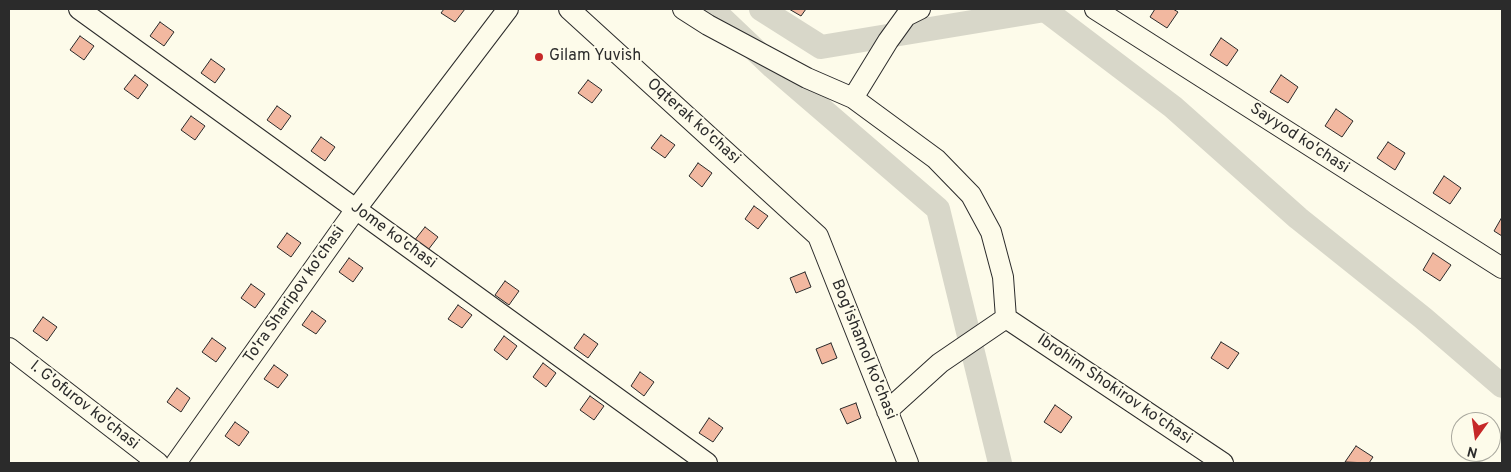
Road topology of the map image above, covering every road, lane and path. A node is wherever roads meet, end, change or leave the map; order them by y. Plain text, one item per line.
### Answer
1 (78, 9) edge
2 (508, 9) edge
3 (569, 9) edge
4 (683, 9) edge
5 (1095, 9) edge
6 (913, 12) edge
7 (853, 98) junction
8 (356, 209) junction
9 (818, 236) joint
10 (1502, 268) edge
11 (1006, 318) junction
12 (9, 348) edge
13 (887, 411) junction
14 (158, 463) edge
15 (176, 463) edge
16 (707, 463) edge
17 (908, 463) edge
18 (1222, 463) edge

1 - 8 street, Jome ko'chasi
2 - 8 street, To'ra Sharipov ko'chasi
3 - 9 street, Oqterak ko'chasi
4 - 7 street
5 - 10 street, Sayyod ko'chasi
6 - 7 street
7 - 11 street
8 - 15 street, To'ra Sharipov ko'chasi
8 - 16 street, Jome ko'chasi
9 - 13 street, Bog'ishamol ko'chasi
11 - 13 street
11 - 18 street, Ibrohim Shokirov ko'chasi
12 - 14 street, I. G'ofurov ko'chasi
13 - 17 street, Bog'ishamol ko'chasi

